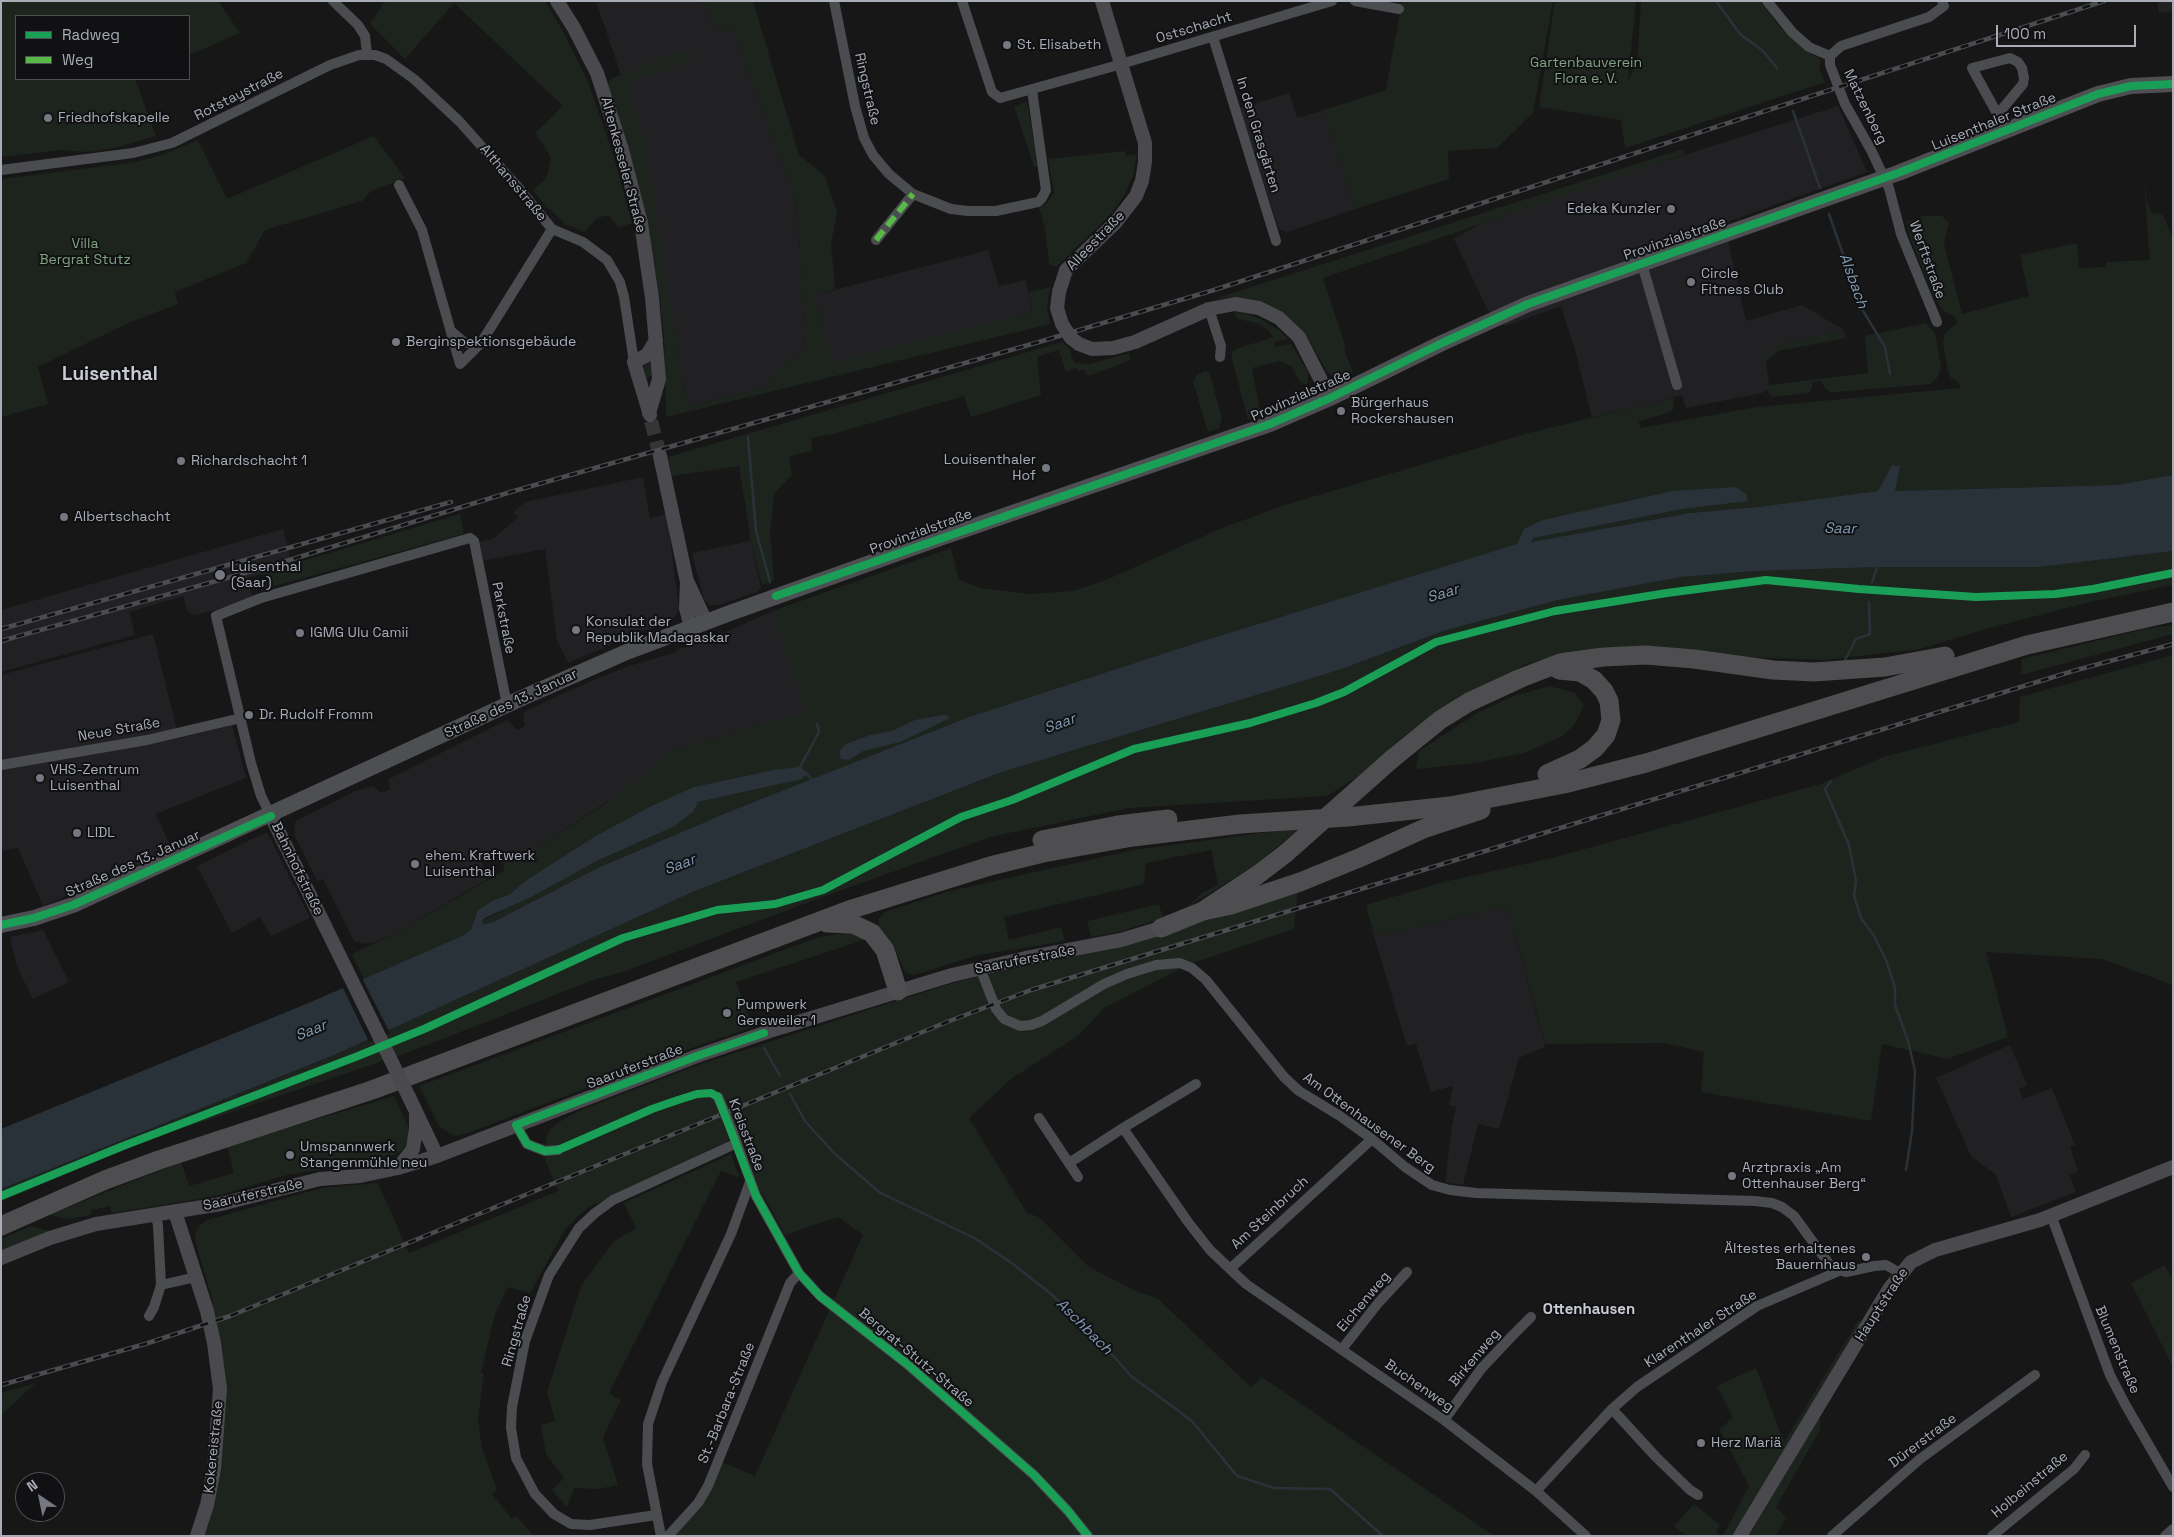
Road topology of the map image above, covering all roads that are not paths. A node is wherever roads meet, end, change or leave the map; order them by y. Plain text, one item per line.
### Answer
1 (332, 1) edge
2 (557, 1) edge
3 (834, 1) edge
4 (962, 1) edge
5 (1102, 1) edge
6 (1332, 1) edge
7 (1356, 1) edge
8 (1767, 1) edge
9 (1942, 1) edge
10 (1399, 9) dead end
11 (1213, 37) junction
12 (367, 54) junction
13 (1830, 56) junction
14 (1122, 64) junction
15 (2173, 84) edge
16 (1032, 90) junction
17 (2001, 124) junction
18 (1, 170) edge
19 (1884, 178) junction
20 (399, 185) dead end
21 (913, 194) junction
22 (1827, 199) joint
23 (552, 229) junction
24 (876, 240) dead end
25 (1276, 241) dead end
26 (1642, 264) junction
27 (1209, 309) junction
28 (1937, 322) dead end
29 (450, 330) junction
30 (656, 340) junction
31 (481, 343) junction
32 (1220, 357) dead end
33 (634, 362) junction
34 (1677, 385) dead end
35 (1330, 398) junction
36 (650, 417) joint
37 (660, 456) tunnel mouth
38 (776, 596) joint
39 (2173, 599) edge
40 (2173, 612) edge
41 (216, 616) joint
42 (698, 625) junction
43 (1945, 656) junction
44 (1542, 670) junction
45 (507, 705) junction
46 (242, 718) junction
47 (1, 765) edge
48 (1547, 774) junction
49 (1564, 784) junction
50 (271, 816) junction
51 (1203, 911) junction
52 (1, 925) edge
53 (1161, 928) joint
54 (799, 929) junction
55 (754, 940) junction
56 (695, 962) junction
57 (980, 968) junction
58 (898, 991) junction
59 (1196, 1084) dead end
60 (718, 1097) dead end
61 (412, 1103) junction
62 (1039, 1118) dead end
63 (516, 1125) junction
64 (1123, 1128) junction
65 (1372, 1139) junction
66 (737, 1143) junction
67 (558, 1150) dead end
68 (437, 1156) junction
69 (1069, 1163) junction
70 (2173, 1167) edge
71 (398, 1168) junction
72 (1078, 1177) dead end
73 (750, 1182) junction
74 (1, 1212) edge
75 (175, 1212) junction
76 (156, 1215) junction
77 (2051, 1215) junction
78 (1, 1226) edge
79 (1, 1258) edge
80 (1230, 1269) junction
81 (1839, 1271) junction
82 (1407, 1272) dead end
83 (799, 1273) junction
84 (1900, 1273) junction
85 (196, 1277) junction
86 (161, 1286) junction
87 (149, 1316) dead end
88 (1531, 1317) dead end
89 (1342, 1349) junction
90 (2035, 1375) dead end
91 (1612, 1409) junction
92 (1444, 1420) junction
93 (2085, 1455) dead end
94 (2173, 1488) edge
95 (1536, 1491) junction
96 (1698, 1495) dead end
97 (656, 1515) junction
98 (2173, 1529) edge
99 (197, 1536) edge
100 (661, 1536) edge
101 (668, 1536) edge
102 (1088, 1536) edge
103 (1586, 1536) edge
104 (1740, 1536) edge
105 (1832, 1536) edge
106 (1992, 1536) edge
107 (2165, 1536) edge

1 - 12 street
2 - 30 main road, Altenkesseler Straße
3 - 21 street, Ringstraße
4 - 16 street, Ostschacht
5 - 14 main road, Alleestraße
6 - 11 street, Ostschacht
7 - 10 street
8 - 13 street
9 - 13 street, Matzenberg
11 - 14 street, Ostschacht
11 - 25 street, In den Grasgärten
12 - 18 street, Rotstaystraße
12 - 23 street, Althansstraße
13 - 19 street, Matzenberg
14 - 16 street, Ostschacht
14 - 27 main road, Alleestraße, bridge
15 - 17 main road, Luisenthaler Straße
16 - 21 street, Ringstraße
17 - 17 street
17 - 19 main road, Luisenthaler Straße
19 - 22 main road, Luisenthaler Straße
19 - 28 street, Werftstraße
20 - 29 street
21 - 24 street
22 - 26 main road, Provinzialstraße
23 - 31 street
23 - 33 street, Althansstraße
26 - 34 street, Provinzialstraße
26 - 35 main road, Provinzialstraße
27 - 32 street
27 - 35 main road, Alleestraße
29 - 31 street
29 - 31 street
30 - 33 main road
30 - 36 main road, Altenkesseler Straße
33 - 36 main road, Althansstraße
35 - 38 main road, Provinzialstraße
37 - 42 main road
38 - 42 main road, Straße des 13. Januar
39 - 43 highway
40 - 49 highway
41 - 45 street, Parkstraße
41 - 46 street, Bahnhofstraße
42 - 45 main road, Straße des 13. Januar
43 - 44 highway
43 - 48 highway
44 - 48 highway
44 - 51 highway, bridge
45 - 50 main road, Straße des 13. Januar
46 - 47 street, Neue Straße
46 - 50 street, Bahnhofstraße
48 - 55 highway
49 - 51 highway
49 - 54 highway
50 - 52 main road, Straße des 13. Januar
50 - 61 main road, Bahnhofstraße, bridge
51 - 53 highway
53 - 57 main road, Saaruferstraße
54 - 55 highway
54 - 58 highway
55 - 56 highway
56 - 74 highway
56 - 78 highway
57 - 58 main road, Saaruferstraße
57 - 65 street, Am Ottenhausener Berg
58 - 63 main road, Saaruferstraße
59 - 64 street
60 - 66 street, Kreisstraße, bridge
61 - 68 main road, Bahnhofstraße
61 - 71 main road, Bahnhofstraße
62 - 69 street
63 - 67 street
63 - 68 main road, Saaruferstraße
64 - 69 street
64 - 80 street, Am Steinbruch
65 - 80 street, Am Steinbruch
65 - 81 street, Am Ottenhausener Berg
66 - 73 street, Kreisstraße
66 - 97 street, Ringstraße
68 - 71 main road, Saaruferstraße
69 - 72 street
70 - 77 main road, Hauptstraße
71 - 75 main road, Saaruferstraße
73 - 83 street, Bergrat-Stutz-Straße
73 - 97 street, Kreisstraße
75 - 76 main road, Saaruferstraße
75 - 85 main road, Kokereistraße
76 - 79 main road, Saaruferstraße
76 - 86 street
77 - 84 main road, Hauptstraße
77 - 94 street, Blumenstraße
80 - 89 street, Buchenweg
81 - 84 street
81 - 91 street, Klarenthaler Straße
82 - 89 street, Eichenweg
83 - 101 street, St.-Barbara-Straße
83 - 102 street, Bergrat-Stutz-Straße
84 - 104 main road, Hauptstraße
85 - 86 street
85 - 99 main road, Kokereistraße
86 - 87 street
88 - 92 street, Birkenweg
89 - 92 street, Buchenweg
90 - 105 street, Dürerstraße
91 - 95 street, Klarenthaler Straße
91 - 96 street
92 - 95 street, Buchenweg
93 - 106 street, Holbeinstraße
95 - 103 street, Buchenweg
97 - 100 street, Kreisstraße
98 - 107 street

